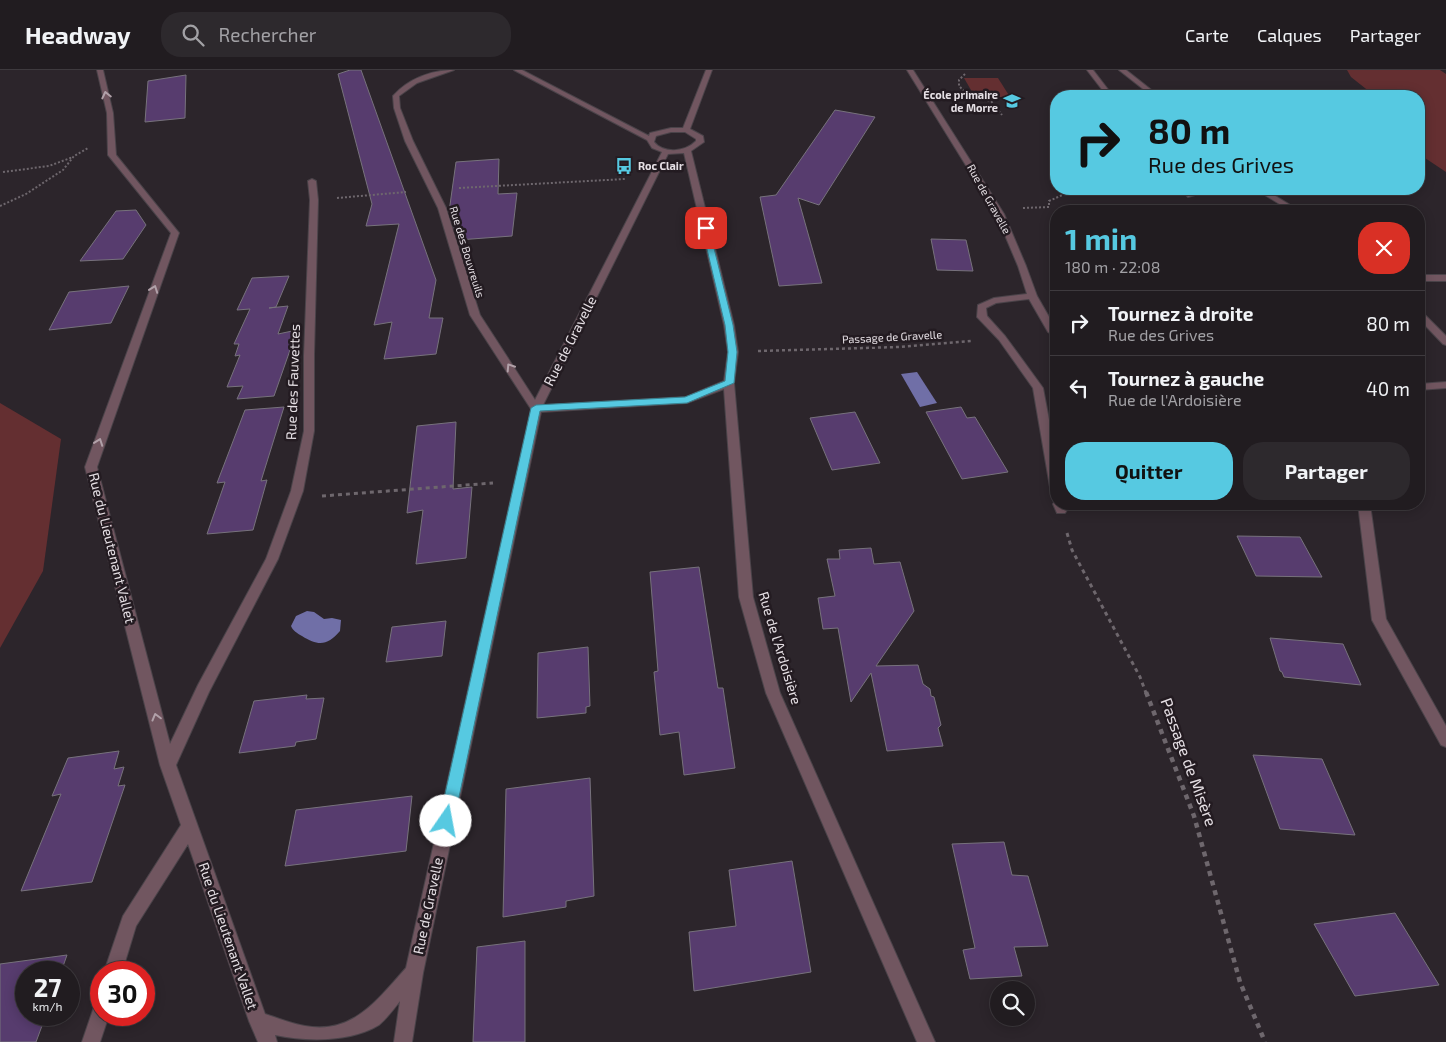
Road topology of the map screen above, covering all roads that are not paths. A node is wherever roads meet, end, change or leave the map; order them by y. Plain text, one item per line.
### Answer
1 (100, 70) edge
2 (452, 70) edge
3 (517, 70) edge
4 (709, 70) edge
5 (910, 70) edge
6 (1090, 70) edge
7 (1122, 70) edge
8 (1105, 90) edge
9 (1148, 90) edge
10 (695, 106) junction
11 (683, 118) dead end
12 (677, 124) dead end
13 (671, 130) junction
14 (686, 130) junction
15 (650, 139) junction
16 (687, 150) junction
17 (666, 151) junction
18 (312, 181) dead end
19 (1268, 195) edge
20 (1286, 205) edge
21 (1425, 278) edge
22 (1446, 278) edge
23 (1032, 296) junction
24 (1425, 320) edge
25 (1050, 328) edge
26 (1446, 342) edge
27 (730, 383) junction
28 (1446, 385) edge
29 (1425, 387) edge
30 (536, 408) junction
31 (1050, 454) edge
32 (1365, 510) edge
33 (1446, 740) edge
34 (168, 765) junction
35 (190, 826) junction
36 (117, 961) edge
37 (414, 973) junction
38 (258, 1022) junction
39 (96, 1026) edge
40 (91, 1042) edge
41 (268, 1042) edge
42 (402, 1042) edge
43 (926, 1042) edge

34 -> 1 street, Rue du Lieutenant Vallet
30 -> 2 street, Rue des Bouvreuils
3 - 15 street
4 - 10 street
5 - 23 street, Rue de Gravelle
6 - 8 street
7 - 9 street
10 - 11 street
10 - 14 street
12 - 13 street
13 - 14 street
13 - 15 street
14 - 16 street
15 - 17 street
16 - 17 street
16 - 27 street, Rue de l'Ardoisière
17 - 30 street, Rue de Gravelle
18 - 34 street, Rue des Fauvettes
19 - 20 street
21 - 22 street
23 - 25 street, Rue de Gravelle
23 - 31 street
24 - 26 street
27 - 30 street
27 - 43 street, Rue de l'Ardoisière
28 - 29 street
30 - 37 street, Rue de Gravelle
32 - 33 street
34 - 35 street, Rue du Lieutenant Vallet
35 - 36 street
35 - 38 street, Rue du Lieutenant Vallet
37 - 38 street
37 - 42 street, Rue de Gravelle
38 - 41 street, Rue du Lieutenant Vallet
39 - 40 street

